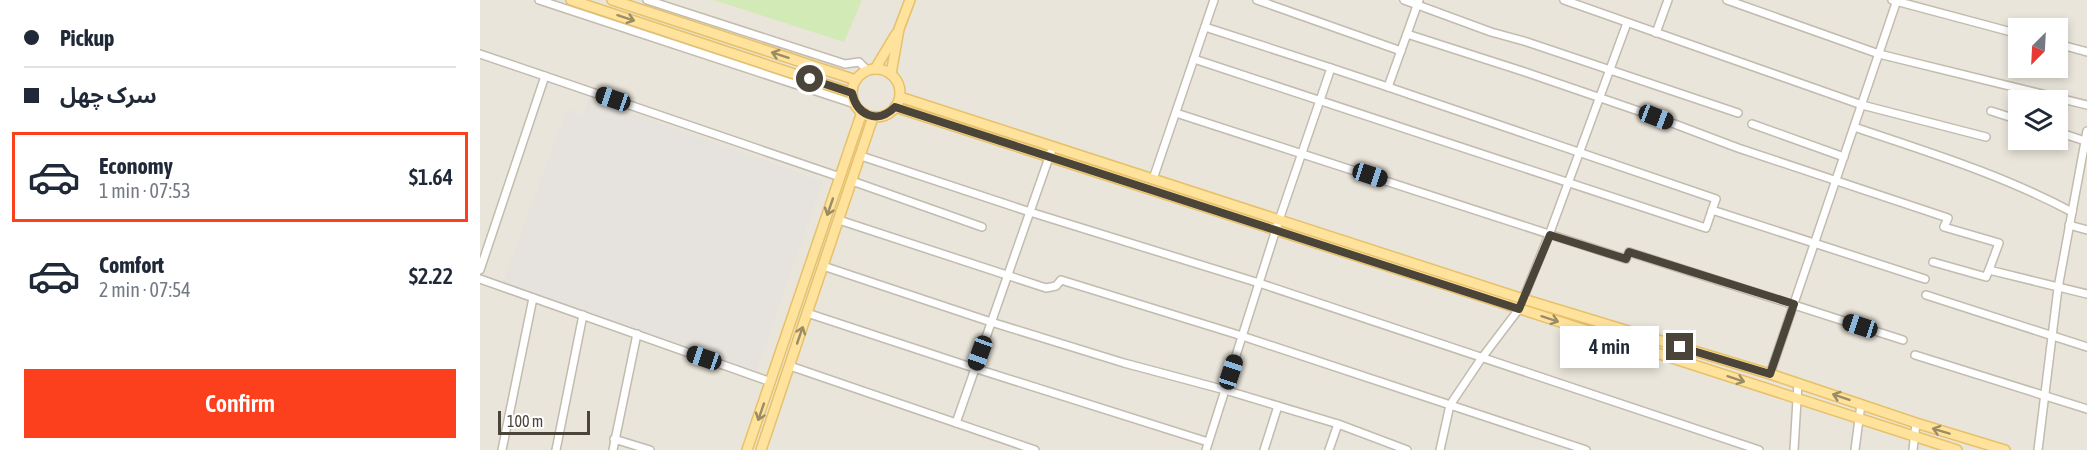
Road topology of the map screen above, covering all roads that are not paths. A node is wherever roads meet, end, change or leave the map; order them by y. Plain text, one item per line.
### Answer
1 (539, 0) edge
2 (612, 0) edge
3 (647, 0) edge
4 (910, 0) edge
5 (1214, 0) edge
6 (1257, 0) edge
7 (1404, 0) edge
8 (1564, 0) edge
9 (1668, 0) edge
10 (1727, 0) edge
11 (576, 1) edge
12 (1895, 1) edge
13 (1418, 2) edge
14 (1627, 23) junction
15 (1205, 27) junction
16 (899, 29) junction
17 (2008, 31) edge
18 (1656, 33) junction
19 (1407, 34) junction
20 (2068, 47) edge
21 (1401, 51) junction
22 (2087, 52) edge
23 (480, 54) edge
24 (1879, 54) junction
25 (1194, 58) junction
26 (1331, 68) junction
27 (871, 69) junction
28 (1610, 70) junction
29 (891, 74) junction
30 (545, 76) junction
31 (855, 80) junction
32 (1388, 87) junction
33 (852, 93) junction
34 (900, 97) junction
35 (1600, 98) junction
36 (1320, 100) junction
37 (855, 104) junction
38 (1862, 105) junction
39 (2087, 105) edge
40 (895, 107) junction
41 (1990, 111) dead end
42 (862, 112) junction
43 (1176, 113) junction
44 (1738, 113) dead end
45 (873, 117) junction
46 (2008, 117) edge
47 (1752, 124) dead end
48 (1854, 127) junction
49 (2087, 131) edge
50 (2068, 135) edge
51 (1986, 137) dead end
52 (2085, 141) junction
53 (1053, 147) junction
54 (1580, 151) junction
55 (1302, 152) junction
56 (861, 156) junction
57 (1050, 157) junction
58 (1844, 157) junction
59 (2084, 165) edge
60 (840, 177) junction
61 (1153, 179) junction
62 (852, 181) junction
63 (1836, 181) junction
64 (1569, 182) junction
65 (1712, 210) junction
66 (1030, 212) junction
67 (2072, 212) junction
68 (839, 220) junction
69 (1277, 225) junction
70 (2069, 225) junction
71 (982, 227) dead end
72 (2087, 230) edge
73 (1550, 235) junction
74 (1814, 244) junction
75 (1933, 262) dead end
76 (824, 266) junction
77 (480, 270) edge
78 (1989, 270) junction
79 (1007, 276) junction
80 (480, 279) edge
81 (1925, 279) dead end
82 (1259, 283) junction
83 (2058, 288) junction
84 (2087, 294) edge
85 (1926, 295) dead end
86 (532, 298) junction
87 (1521, 304) junction
88 (1794, 304) junction
89 (807, 313) junction
90 (583, 315) junction
91 (991, 322) junction
92 (637, 334) junction
93 (2052, 335) junction
94 (1242, 336) junction
95 (1903, 340) dead end
96 (2087, 347) edge
97 (1915, 355) dead end
98 (1481, 359) junction
99 (790, 366) junction
100 (974, 368) junction
101 (1770, 374) junction
102 (771, 382) junction
103 (1798, 383) junction
104 (1225, 390) junction
105 (2044, 394) junction
106 (1797, 399) junction
107 (1861, 404) junction
108 (1450, 405) junction
109 (1278, 406) junction
110 (2087, 409) edge
111 (1859, 419) junction
112 (956, 423) junction
113 (1916, 423) junction
114 (1338, 424) junction
115 (1914, 437) junction
116 (614, 439) junction
117 (1208, 442) junction
118 (1977, 446) edge
119 (502, 450) edge
120 (556, 450) edge
121 (613, 450) edge
122 (650, 450) edge
123 (747, 450) edge
124 (761, 450) edge
125 (1035, 450) edge
126 (1206, 450) edge
127 (1264, 450) edge
128 (1329, 450) edge
129 (1407, 450) edge
130 (1440, 450) edge
131 (1586, 450) edge
132 (1759, 450) edge
133 (1794, 450) edge
134 (1855, 450) edge
135 (1913, 450) edge
136 (1957, 450) edge
137 (2005, 450) edge
138 (2038, 450) edge

1 - 37 street
31 -> 2 main road
3 - 27 street
4 - 16 main road
5 - 15 street
6 - 21 street
7 - 13 street
8 - 14 street
9 - 18 street
10 - 24 street
11 -> 33 main road
12 - 17 street
12 - 24 street
13 - 19 street
13 - 28 street
14 - 18 street
14 - 28 street
15 - 25 street
15 - 26 street
16 - 27 main road
16 - 29 main road
18 - 38 street
19 - 21 street
19 - 35 street
20 - 22 street
21 - 32 street
23 - 30 street
24 - 38 street
24 - 39 street
25 - 36 street
25 - 43 street
26 - 32 street
26 - 36 street
27 - 29 main road
27 - 31 main road
28 - 35 street
28 - 44 street
29 - 34 main road
30 - 60 street
30 - 77 street
31 - 33 main road
32 - 54 street
33 - 37 main road
34 - 40 main road
34 - 53 main road
35 - 54 street
35 - 63 street
36 - 55 street
36 - 64 street
37 - 42 main road
38 - 48 street
38 - 51 street
40 - 45 main road
40 - 57 main road
41 - 46 street
42 - 45 main road
42 - 60 main road
43 - 55 street
43 - 61 street
45 - 56 main road
47 - 58 street
48 - 58 street
48 - 67 street
49 - 52 street
50 - 52 street
52 - 59 street
53 - 57 street
53 - 61 main road
54 - 64 street
54 - 65 street
55 - 69 street
55 - 73 street
56 - 62 main road
56 - 66 street
57 - 66 street
57 - 69 main road
58 - 63 street
59 - 67 street
60 -> 102 main road
61 - 69 main road
62 - 68 main road
62 - 71 street
63 - 74 street
63 - 78 street
64 - 65 street
64 - 73 street
65 - 74 street
66 - 79 street
66 - 82 street
67 - 70 street
68 - 76 main road
68 - 79 street
69 - 82 street
69 - 87 main road
70 - 72 street
70 - 83 street
73 - 87 street
73 - 88 street
74 - 81 street
74 - 88 street
75 - 78 street
76 - 89 main road
76 - 91 street
78 - 83 street
79 - 91 street
79 - 94 street
80 - 86 street
82 - 94 street
82 - 98 street
83 - 84 street
83 - 93 street
85 - 93 street
86 - 90 street
86 - 119 street
87 - 98 street
87 - 101 main road
87 -> 106 main road
88 - 95 street
88 - 101 street
99 -> 89 main road
89 - 100 street
90 - 92 street
90 - 120 street
91 - 100 street
91 - 104 street
92 - 102 street
92 - 116 street
93 - 96 street
93 - 105 street
94 - 104 street
94 - 108 street
97 - 105 street
98 - 108 street
98 - 132 street
99 - 112 street
99 - 124 main road
100 - 112 street
100 - 117 street
101 - 103 main road
102 -> 123 main road
103 - 106 street
107 -> 103 main road
104 - 109 street
104 - 117 street
105 - 110 street
105 - 138 street
106 - 111 main road
106 - 133 street
107 - 111 street
107 - 113 main road
108 - 130 street
108 - 131 street
109 - 114 street
109 - 127 street
111 - 115 main road
111 - 134 street
112 - 125 street
113 - 115 street
118 -> 113 main road
114 - 128 street
114 - 129 street
115 - 135 street
115 - 136 main road
116 - 121 street
116 - 122 street
117 - 126 street
118 - 137 main road

